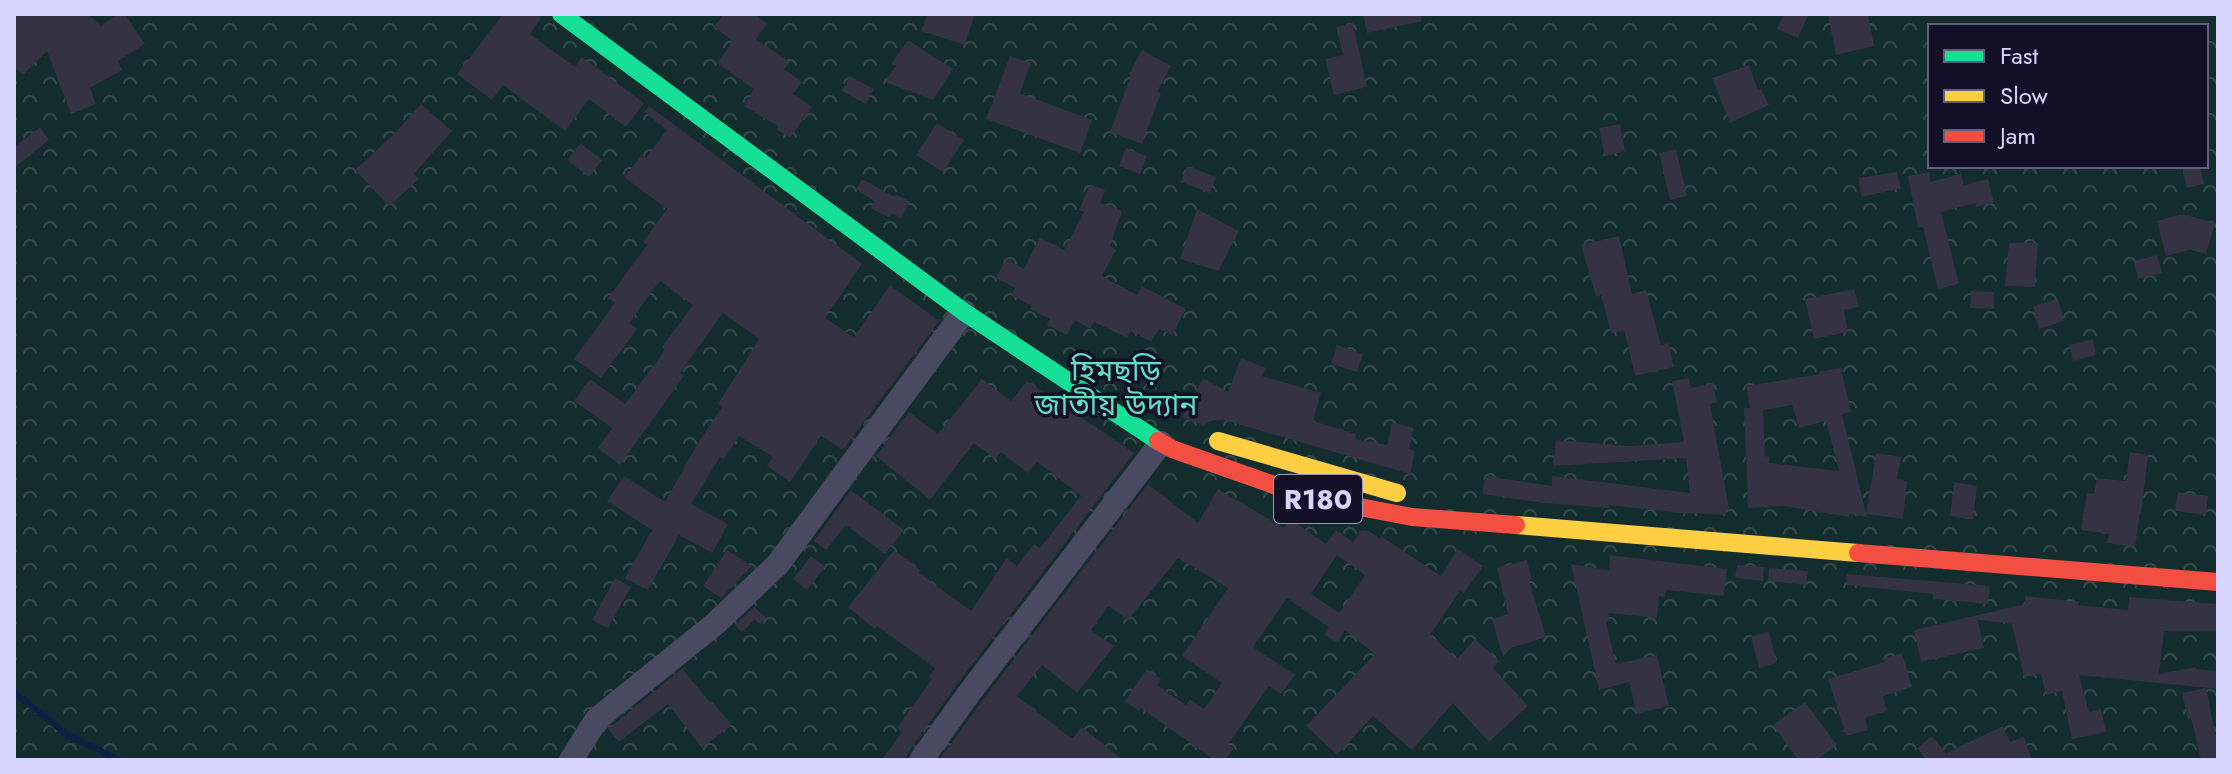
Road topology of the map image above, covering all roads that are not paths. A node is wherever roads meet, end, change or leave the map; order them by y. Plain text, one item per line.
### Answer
1 (561, 14) edge
2 (964, 312) junction
3 (1199, 435) dead end
4 (1161, 443) junction
5 (1414, 498) dead end
6 (2218, 582) edge
7 (571, 760) edge
8 (921, 760) edge

1 - 2 main road, R180
2 - 4 main road, R180
2 - 7 street
3 - 5 main road, R180
4 - 6 main road, R180
4 - 8 street

